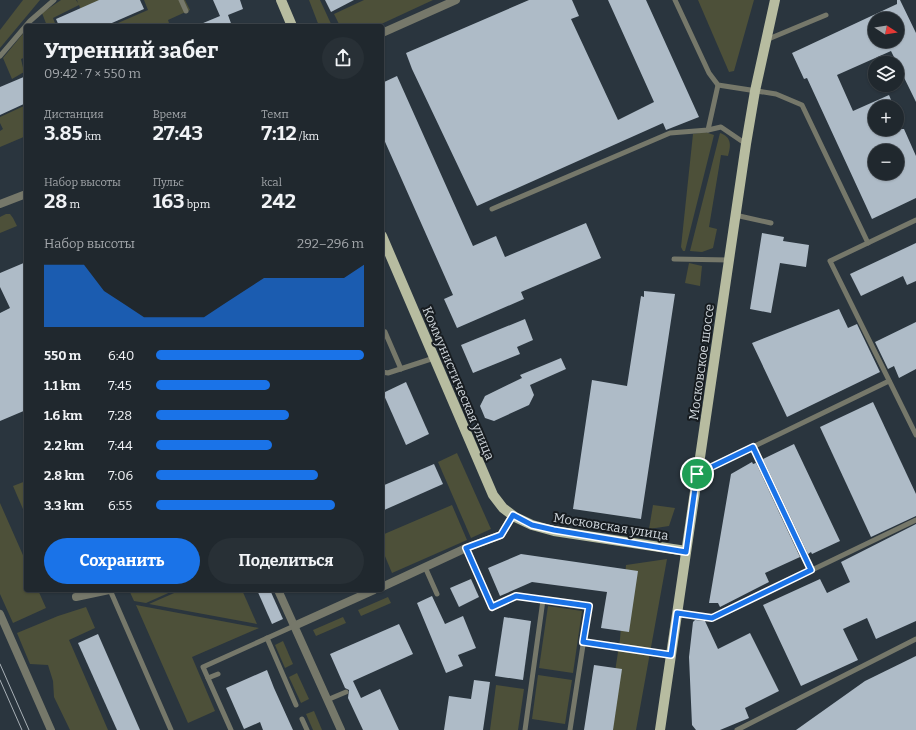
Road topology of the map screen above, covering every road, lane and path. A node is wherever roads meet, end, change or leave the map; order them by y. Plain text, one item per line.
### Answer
1 (181, 0) edge
2 (281, 0) edge
3 (456, 0) edge
4 (675, 0) edge
5 (775, 0) edge
6 (51, 1) edge
7 (186, 11) dead end
8 (826, 15) dead end
9 (27, 24) edge
10 (291, 24) edge
11 (24, 28) edge
12 (384, 32) edge
13 (765, 40) junction
14 (0, 56) edge
15 (718, 85) junction
16 (755, 91) junction
17 (708, 130) junction
18 (746, 144) junction
19 (24, 195) edge
20 (0, 204) edge
21 (492, 210) dead end
22 (736, 215) junction
23 (916, 220) edge
24 (771, 223) dead end
25 (384, 241) edge
26 (868, 243) junction
27 (674, 259) dead end
28 (729, 260) junction
29 (384, 333) edge
30 (434, 358) junction
31 (401, 369) junction
32 (384, 372) edge
33 (889, 381) junction
34 (916, 435) edge
35 (753, 447) junction
36 (697, 474) junction
37 (513, 515) junction
38 (916, 520) edge
39 (532, 525) joint
40 (466, 548) junction
41 (686, 552) junction
42 (425, 567) junction
43 (811, 570) junction
44 (384, 586) edge
45 (100, 592) edge
46 (110, 592) edge
47 (279, 592) edge
48 (370, 592) edge
49 (438, 594) dead end
50 (76, 597) dead end
51 (544, 600) junction
52 (677, 613) junction
53 (0, 614) edge
54 (294, 626) junction
55 (267, 638) junction
56 (916, 639) edge
57 (583, 642) junction
58 (671, 655) junction
59 (218, 674) dead end
60 (208, 678) junction
61 (346, 692) dead end
62 (327, 700) junction
63 (296, 705) dead end
64 (302, 720) dead end
65 (51, 730) edge
66 (171, 730) edge
67 (231, 730) edge
68 (307, 730) edge
69 (341, 730) edge
70 (525, 730) edge
71 (570, 730) edge
72 (660, 730) edge
73 (737, 730) edge

1 - 7 lane
2 - 10 main road
3 - 12 street
4 - 15 lane
5 - 13 main road, Московское шоссе
6 - 9 lane
8 - 13 lane
11 - 14 lane
13 - 16 main road, Московское шоссе
15 - 16 lane
15 - 17 lane
16 - 18 main road, Московское шоссе
16 - 26 lane
17 - 18 lane
17 - 21 lane
18 - 22 main road, Московское шоссе
19 - 20 street
22 - 24 lane
22 - 28 main road, Московское шоссе
23 - 26 lane
25 - 30 main road, Коммунистическая улица
26 - 33 lane
27 - 28 lane
28 - 36 main road, Московское шоссе
29 - 31 lane
30 - 31 lane
30 - 37 main road, Коммунистическая улица
31 - 32 lane
33 - 34 lane
33 - 35 lane
35 - 36 lane
35 - 43 lane
36 - 41 main road, Московское шоссе
37 - 39 main road, Коммунистическая улица
37 - 40 street
38 - 43 lane
39 - 41 main road, Московская улица
40 - 42 street
40 - 51 lane
41 - 52 main road, Московское шоссе
42 - 44 street
42 - 49 lane
43 - 52 lane
45 - 50 street
46 - 66 lane
47 - 54 street
48 - 54 street
51 - 57 lane
51 - 70 lane
52 - 58 main road, Московское шоссе
53 - 65 street
54 - 55 lane
54 - 62 street
55 - 60 lane
55 - 63 lane
56 - 73 lane
57 - 58 lane
57 - 71 lane
58 - 72 main road, Московское шоссе
59 - 60 lane
60 - 67 lane
61 - 62 lane
62 - 69 street
64 - 68 lane

